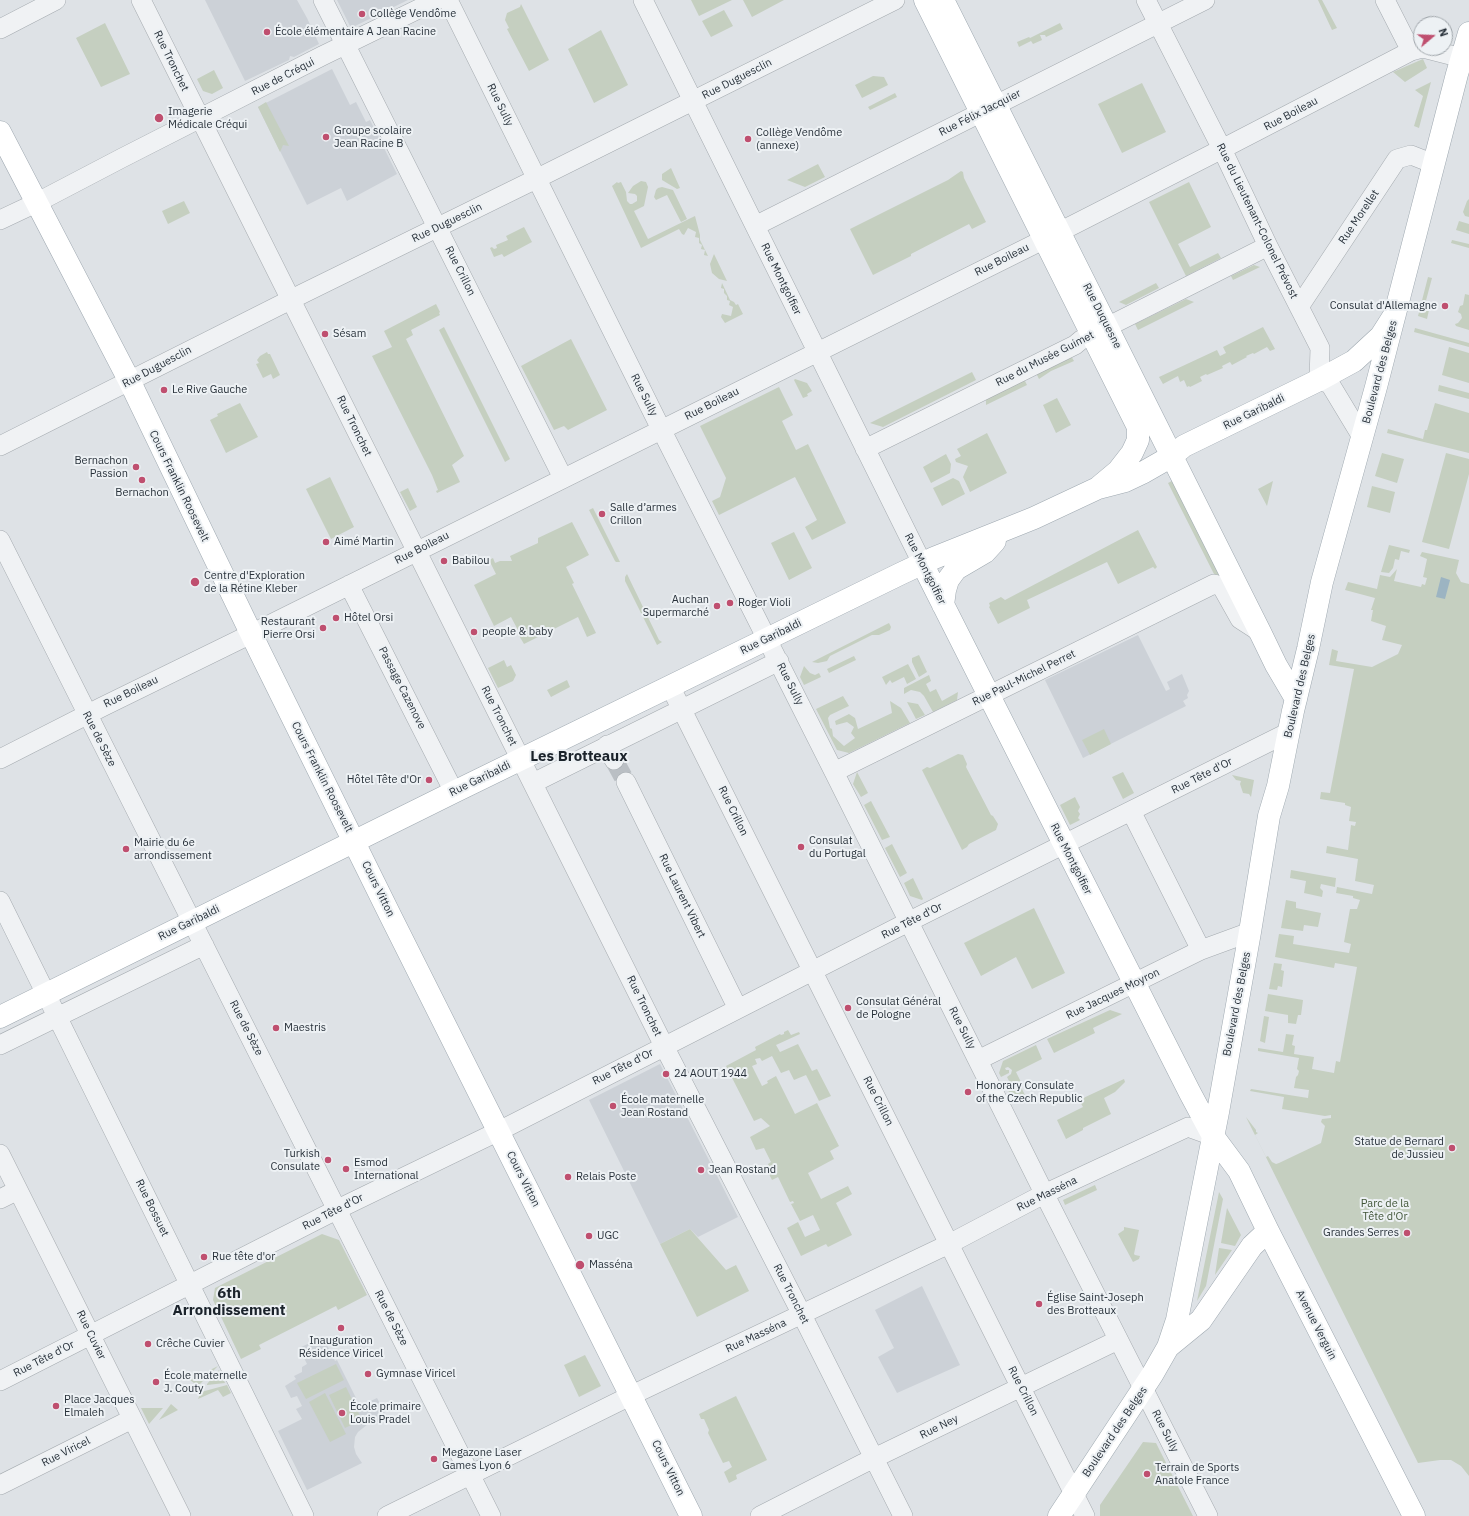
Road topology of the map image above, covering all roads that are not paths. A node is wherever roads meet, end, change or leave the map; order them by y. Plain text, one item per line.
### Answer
1 (56, 0) edge
2 (141, 0) edge
3 (323, 0) edge
4 (437, 0) edge
5 (448, 0) edge
6 (643, 0) edge
7 (895, 0) edge
8 (925, 0) edge
9 (943, 0) edge
10 (1146, 0) edge
11 (1205, 0) edge
12 (1385, 0) edge
13 (1158, 23) junction
14 (0, 29) edge
15 (1469, 33) edge
16 (1413, 40) edge
17 (346, 45) junction
18 (1413, 52) edge
19 (1452, 56) edge
20 (1462, 58) junction
21 (693, 101) junction
22 (989, 109) junction
23 (199, 119) junction
24 (0, 132) edge
25 (1222, 149) junction
26 (1434, 164) junction
27 (536, 179) junction
28 (36, 203) junction
29 (0, 220) edge
30 (755, 226) junction
31 (438, 227) junction
32 (1052, 235) junction
33 (1268, 246) junction
34 (291, 299) junction
35 (1299, 307) junction
36 (1395, 314) junction
37 (1100, 331) junction
38 (817, 352) junction
39 (1319, 380) junction
40 (130, 382) junction
41 (1138, 427) joint
42 (661, 429) junction
43 (1362, 437) junction
44 (0, 446) edge
45 (865, 449) junction
46 (1172, 456) junction
47 (563, 478) junction
48 (1098, 488) junction
49 (1007, 529) junction
50 (0, 540) edge
51 (416, 551) junction
52 (922, 564) junction
53 (349, 585) junction
54 (943, 605) junction
55 (1260, 632) junction
56 (251, 634) junction
57 (768, 638) junction
58 (779, 661) junction
59 (670, 686) junction
60 (989, 695) junction
61 (1296, 698) junction
62 (681, 708) junction
63 (87, 714) junction
64 (1289, 732) junction
65 (0, 759) edge
66 (521, 759) junction
67 (834, 772) junction
68 (626, 782) tunnel mouth
69 (533, 783) junction
70 (454, 792) junction
71 (1131, 811) junction
72 (354, 841) junction
73 (1064, 844) junction
74 (0, 900) edge
75 (192, 921) junction
76 (909, 922) junction
77 (1250, 932) junction
78 (204, 945) junction
79 (1201, 950) junction
80 (813, 972) junction
81 (1133, 984) junction
82 (46, 994) junction
83 (738, 1009) junction
84 (0, 1017) edge
85 (58, 1017) junction
86 (0, 1045) edge
87 (664, 1046) junction
88 (978, 1060) junction
89 (499, 1131) junction
90 (1213, 1136) junction
91 (0, 1154) edge
92 (18, 1190) junction
93 (1044, 1194) junction
94 (0, 1200) edge
95 (336, 1210) junction
96 (1268, 1231) junction
97 (949, 1244) junction
98 (190, 1285) junction
99 (802, 1314) junction
100 (92, 1335) junction
101 (1118, 1340) junction
102 (1168, 1347) junction
103 (0, 1381) edge
104 (1021, 1388) junction
105 (1144, 1389) junction
106 (632, 1395) junction
107 (132, 1419) junction
108 (873, 1459) junction
109 (470, 1474) junction
110 (0, 1485) edge
111 (1073, 1494) junction
112 (182, 1516) edge
113 (304, 1516) edge
114 (387, 1516) edge
115 (491, 1516) edge
116 (692, 1516) edge
117 (760, 1516) edge
118 (903, 1516) edge
119 (1059, 1516) edge
120 (1085, 1516) edge
121 (1208, 1516) edge
122 (1414, 1516) edge

1 - 14 street
2 - 23 street, Rue Tronchet
3 - 17 street, Rue Crillon
4 - 17 street, Rue de Créqui
5 - 27 street, Rue Sully
6 - 21 street, Rue Montgolfier
7 - 21 street, Rue Duguesclin
8 - 22 main road, Rue Duquesne
9 - 22 main road, Rue Duquesne
10 - 13 street, Rue du Lieutenant-Colonel Prévost
11 - 13 street, Rue Félix Jacquier
12 - 16 street
13 - 22 street, Rue Félix Jacquier
13 - 25 street, Rue du Lieutenant-Colonel Prévost
15 - 20 main road, Boulevard des Belges
17 - 23 street, Rue de Créqui
17 - 31 street, Rue Crillon
18 - 25 street, Rue Boileau
19 - 20 street
20 - 26 main road, Boulevard des Belges
21 - 27 street, Rue Duguesclin
21 - 30 street, Rue Montgolfier
22 - 30 street, Rue Félix Jacquier
22 - 32 main road, Rue Duquesne
23 - 28 street, Rue de Créqui
23 - 34 street, Rue Tronchet
24 - 28 main road, Cours Franklin Roosevelt
25 - 32 street, Rue Boileau
25 - 33 street, Rue du Lieutenant-Colonel Prévost
26 - 35 street, Rue Morellet
26 - 36 main road, Boulevard des Belges
27 - 31 street, Rue Duguesclin
27 - 42 street, Rue Sully
28 - 29 street, Rue de Créqui
28 - 40 main road, Cours Franklin Roosevelt
30 - 38 street, Rue Montgolfier
31 - 34 street, Rue Duguesclin
31 - 47 street, Rue Crillon
32 - 37 main road, Rue Duquesne
32 - 38 street, Rue Boileau
33 - 35 street, Rue du Lieutenant-Colonel Prévost
33 - 37 street, Rue du Musée Guimet
34 - 40 street, Rue Duguesclin
34 - 51 street, Rue Tronchet
35 - 39 street, Rue du Lieutenant-Colonel Prévost
36 - 39 main road, Rue Garibaldi
36 - 43 main road, Boulevard des Belges
37 - 41 main road, Rue Duquesne
37 - 45 street, Rue du Musée Guimet
37 - 46 main road, Rue Duquesne
38 - 42 street, Rue Boileau
38 - 45 street, Rue Montgolfier
39 - 43 street
39 - 46 main road, Rue Garibaldi
40 - 44 street, Rue Duguesclin
40 - 56 main road, Cours Franklin Roosevelt
41 - 48 main road, Rue Garibaldi
42 - 47 street, Rue Boileau
42 - 57 street, Rue Sully
43 - 61 main road, Boulevard des Belges
45 - 52 street, Rue Montgolfier
46 - 48 main road, Rue Garibaldi
46 - 55 main road, Rue Duquesne
47 - 51 street, Rue Boileau
48 - 49 main road, Rue Garibaldi
49 - 52 main road, Rue Garibaldi
49 - 54 main road, Rue Garibaldi
50 - 63 street, Rue de Sèze
51 - 53 street, Rue Boileau
51 - 66 street, Rue Tronchet
52 - 54 main road, Rue Montgolfier
52 - 57 main road, Rue Garibaldi
53 - 56 street, Rue Boileau
53 - 70 street, Passage Cazenove
54 - 60 main road, Rue Montgolfier
55 - 60 street, Rue Paul-Michel Perret
55 - 61 main road, Rue Duquesne
56 - 63 street, Rue Boileau
56 - 72 main road, Cours Franklin Roosevelt
57 - 58 street, Rue Sully
57 - 59 main road, Rue Garibaldi
58 - 62 street
58 - 67 street, Rue Sully
59 - 62 street, Rue Crillon
59 - 66 main road, Rue Garibaldi
60 - 67 street, Rue Paul-Michel Perret
60 - 73 main road, Rue Montgolfier
61 - 64 main road, Boulevard des Belges
62 - 69 street
62 - 80 street, Rue Crillon
63 - 65 street, Rue Boileau
63 - 75 street, Rue de Sèze
64 - 71 street, Rue Tête d'Or
64 - 77 main road, Boulevard des Belges
66 - 69 street, Rue Tronchet
66 - 70 main road, Rue Garibaldi
67 - 76 street, Rue Sully
68 - 83 street, Rue Laurent Vibert
69 - 87 street, Rue Tronchet
70 - 72 main road, Rue Garibaldi
71 - 73 street, Rue Tête d'Or
71 - 79 street
72 - 75 main road, Rue Garibaldi
72 - 89 main road, Cours Vitton
73 - 76 street, Rue Tête d'Or
73 - 81 main road, Rue Montgolfier
74 - 82 street, Rue Bossuet
75 - 78 street, Rue de Sèze
75 - 82 main road, Rue Garibaldi
76 - 80 street, Rue Tête d'Or
76 - 88 street, Rue Sully
77 - 79 street, Rue Jacques Moyron
77 - 90 main road, Boulevard des Belges
78 - 85 street
78 - 95 street, Rue de Sèze
79 - 81 street, Rue Jacques Moyron
80 - 83 street, Rue Tête d'Or
80 - 97 street, Rue Crillon
81 - 88 street, Rue Jacques Moyron
81 - 90 main road, Rue Montgolfier
82 - 84 main road, Rue Garibaldi
82 - 85 street, Rue Bossuet
83 - 87 street, Rue Tête d'Or
85 - 86 street
85 - 98 street, Rue Bossuet
87 - 89 street, Rue Tête d'Or
87 - 99 street, Rue Tronchet
88 - 93 street, Rue Sully
89 - 95 street, Rue Tête d'Or
89 - 106 main road, Cours Vitton
90 - 93 street, Rue Masséna
90 - 96 main road, Avenue Verguin
90 - 102 main road, Boulevard des Belges
91 - 92 street, Rue Cuvier
92 - 94 street
92 - 100 street, Rue Cuvier
93 - 97 street, Rue Masséna
93 - 101 street, Rue Sully
95 - 98 street, Rue Tête d'Or
95 - 109 street, Rue de Sèze
96 - 102 main road, Boulevard des Belges
96 - 122 main road, Avenue Verguin
97 - 99 street, Rue Masséna
97 - 104 street, Rue Crillon
98 - 100 street, Rue Tête d'Or
98 - 113 street, Rue Bossuet
99 - 106 street, Rue Masséna
99 - 108 street, Rue Tronchet
100 - 103 street, Rue Tête d'Or
100 - 107 street, Rue Cuvier
101 - 104 street, Rue Ney
101 - 105 street, Rue Sully
102 - 105 main road, Boulevard des Belges
104 - 108 street, Rue Ney
104 - 111 street, Rue Crillon
105 - 111 main road, Boulevard des Belges
105 - 121 street, Rue Sully
106 - 109 street, Rue Masséna
106 - 116 main road, Cours Vitton
107 - 110 street, Rue Viricel
107 - 112 street, Rue Cuvier
108 - 117 street, Rue Ney
108 - 118 street, Rue Tronchet
109 - 114 street, Rue Masséna
109 - 115 street, Rue de Sèze
111 - 119 main road, Boulevard des Belges
111 - 120 street, Rue Crillon

